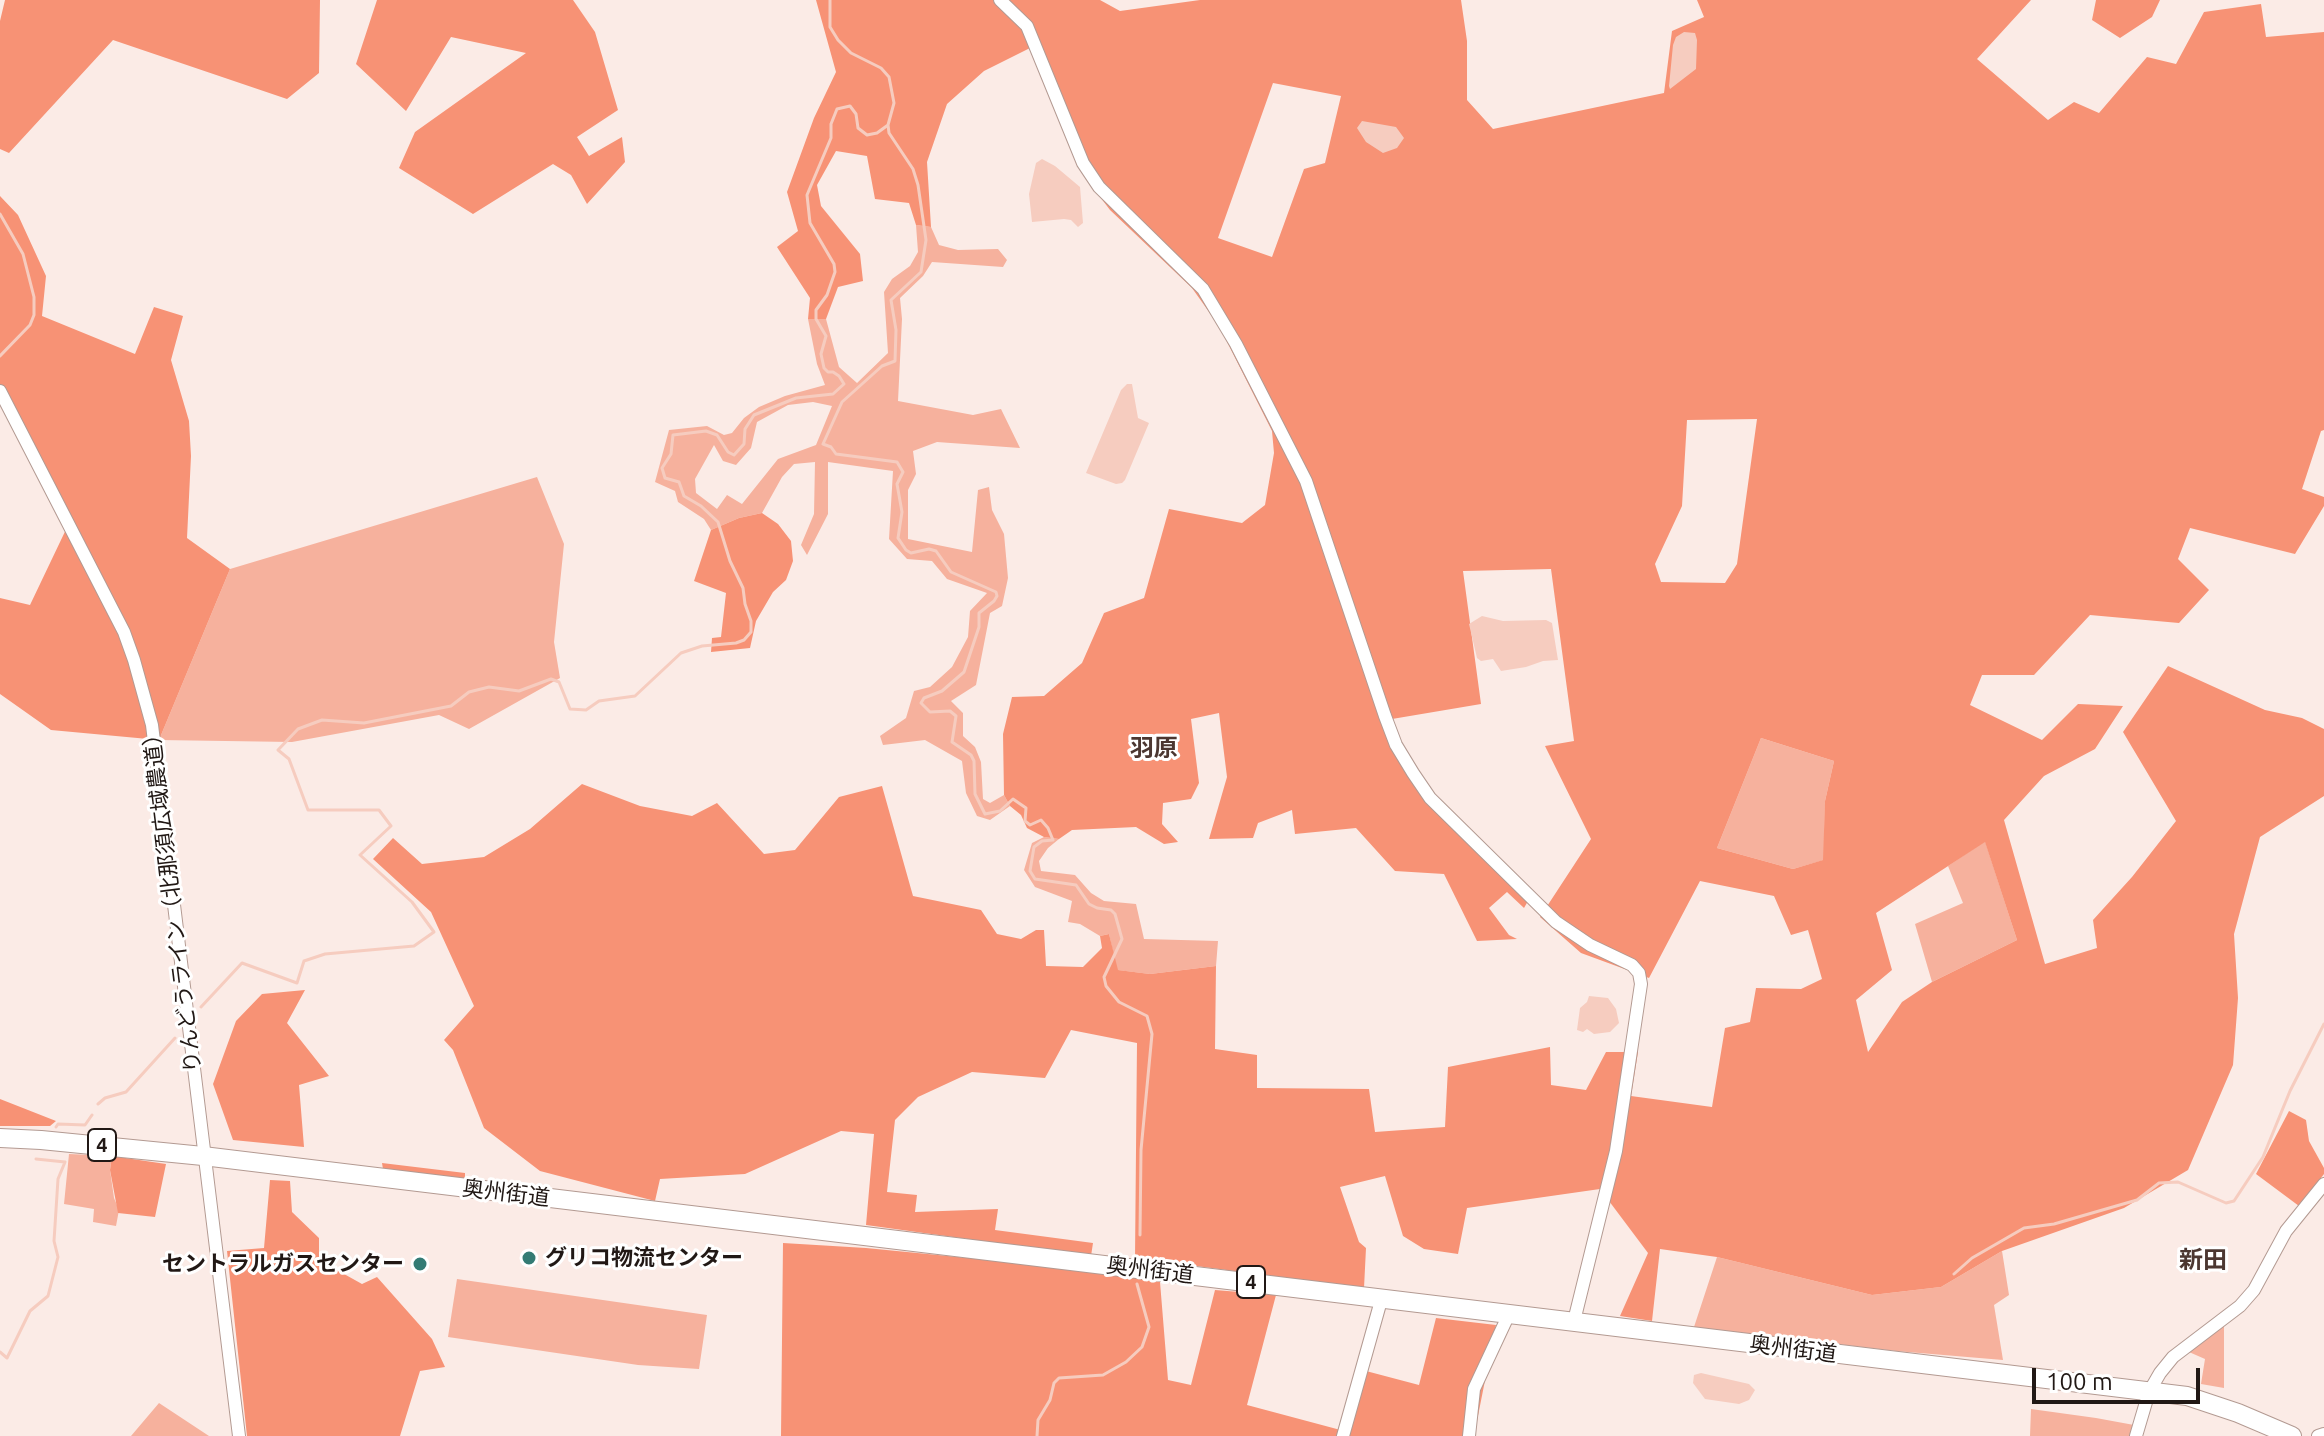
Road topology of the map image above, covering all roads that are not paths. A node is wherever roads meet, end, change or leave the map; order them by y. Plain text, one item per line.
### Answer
1 (1000, 0) edge
2 (0, 391) edge
3 (0, 1138) edge
4 (203, 1156) junction
5 (2324, 1184) edge
6 (1382, 1297) junction
7 (1509, 1314) junction
8 (1574, 1321) junction
9 (2149, 1392) junction
10 (2324, 1434) edge
11 (239, 1436) edge
12 (1343, 1436) edge
13 (1469, 1436) edge
14 (2136, 1436) edge
15 (2292, 1436) edge
16 (2318, 1436) edge

1 - 8 street
2 - 4 street, りんどうライン（北那須広域農道）
3 - 4 highway, 奥州街道 / 4
4 - 6 highway, 奥州街道 / 4
4 - 11 street, りんどうライン（北那須広域農道）
5 - 9 street
6 - 7 highway, 奥州街道 / 4
6 - 12 street
7 - 8 highway, 奥州街道 / 4
7 - 13 street
8 - 9 highway, 奥州街道 / 4
9 - 14 street
9 - 15 highway, 奥州街道 / 4
10 - 16 street

